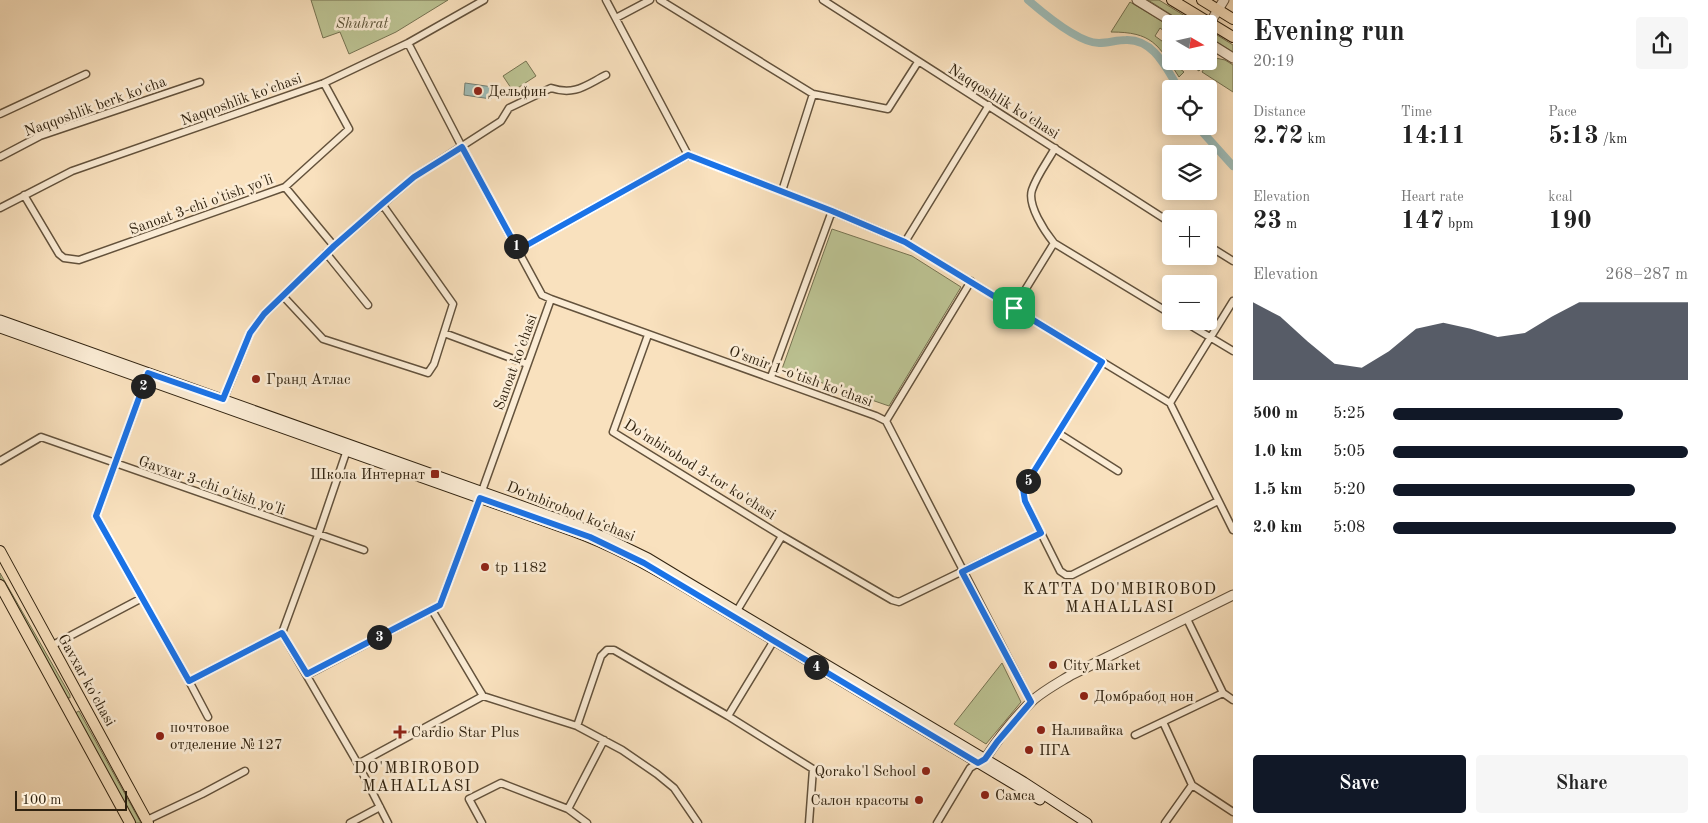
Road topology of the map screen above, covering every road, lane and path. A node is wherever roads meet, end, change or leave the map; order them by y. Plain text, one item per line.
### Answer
1 (484, 0) edge
2 (606, 0) edge
3 (650, 0) edge
4 (660, 0) edge
5 (823, 0) edge
6 (1138, 0) edge
7 (1172, 0) edge
8 (1202, 0) edge
9 (1224, 0) edge
10 (1218, 10) junction
11 (1162, 15) edge
12 (1197, 15) edge
13 (1215, 15) edge
14 (616, 18) junction
15 (1233, 19) edge
16 (1218, 28) edge
17 (1233, 37) edge
18 (408, 43) junction
19 (1218, 49) edge
20 (1233, 58) edge
21 (918, 62) junction
22 (86, 74) dead end
23 (606, 75) dead end
24 (200, 82) dead end
25 (324, 82) junction
26 (813, 94) junction
27 (989, 105) junction
28 (0, 114) edge
29 (464, 145) junction
30 (1055, 148) junction
31 (688, 155) junction
32 (0, 157) edge
33 (285, 187) junction
34 (782, 191) junction
35 (24, 196) junction
36 (382, 204) junction
37 (0, 208) edge
38 (832, 211) junction
39 (1162, 217) edge
40 (905, 242) junction
41 (1054, 243) junction
42 (334, 246) junction
43 (518, 250) junction
44 (1217, 251) edge
45 (326, 253) junction
46 (1233, 261) edge
47 (971, 281) junction
48 (283, 296) junction
49 (551, 299) junction
50 (1233, 301) edge
51 (368, 305) dead end
52 (1014, 308) junction
53 (1162, 309) edge
54 (0, 320) edge
55 (0, 328) edge
56 (1198, 330) edge
57 (444, 333) junction
58 (648, 334) junction
59 (1210, 337) junction
60 (1233, 351) edge
61 (1102, 362) junction
62 (527, 364) junction
63 (147, 376) junction
64 (771, 377) junction
65 (222, 403) junction
66 (1170, 403) junction
67 (886, 421) junction
68 (1058, 433) junction
69 (348, 447) junction
70 (0, 462) edge
71 (115, 463) junction
72 (1118, 471) dead end
73 (481, 494) junction
74 (1218, 501) junction
75 (1233, 530) edge
76 (1041, 533) junction
77 (318, 535) junction
78 (782, 536) junction
79 (364, 550) dead end
80 (0, 551) edge
81 (962, 572) junction
82 (0, 585) edge
83 (1233, 595) edge
84 (142, 598) junction
85 (432, 610) junction
86 (735, 614) junction
87 (1186, 619) junction
88 (282, 633) junction
89 (774, 639) junction
90 (51, 646) junction
91 (307, 674) junction
92 (189, 681) junction
93 (1223, 693) junction
94 (483, 696) junction
95 (1233, 700) edge
96 (83, 701) junction
97 (1031, 702) junction
98 (68, 709) junction
99 (728, 716) junction
100 (208, 718) dead end
101 (1162, 722) junction
102 (577, 726) junction
103 (1135, 735) dead end
104 (604, 740) junction
105 (978, 762) junction
106 (358, 764) junction
107 (245, 771) dead end
108 (1192, 785) junction
109 (380, 807) junction
110 (568, 809) junction
111 (1233, 812) edge
112 (147, 822) edge
113 (130, 823) edge
114 (350, 823) edge
115 (388, 823) edge
116 (482, 823) edge
117 (587, 823) edge
118 (698, 823) edge
119 (809, 823) edge
120 (937, 823) edge
121 (1076, 823) edge
122 (1087, 823) edge
123 (1165, 823) edge

1 - 18 street, Naqqoshlik ko'chasi
2 - 14 street
3 - 14 street
4 - 26 street
5 - 21 street, Naqqoshlik ko'chasi
6 - 11 main road
7 - 12 main road
8 - 10 main road
9 - 10 main road
10 - 13 main road
10 - 15 main road
14 - 31 street
16 - 17 main road
18 - 25 street, Naqqoshlik ko'chasi
18 - 29 street, Sanoat ko'chasi
19 - 20 main road
21 - 26 street
21 - 27 street, Naqqoshlik ko'chasi
22 - 28 street
23 - 29 street
24 - 32 street, Naqqoshlik berk ko'cha
25 - 33 street, Sanoat 3-chi o'tish yo'li
25 - 35 street, Naqqoshlik ko'chasi
26 - 34 street
27 - 30 street, Naqqoshlik ko'chasi
27 - 40 street
29 - 36 street
29 - 43 street, Sanoat ko'chasi
30 - 39 street, Naqqoshlik ko'chasi
30 - 41 street
31 - 34 street
31 - 43 street
33 - 35 street, Sanoat 3-chi o'tish yo'li
33 - 42 street
34 - 38 street
35 - 37 street, Naqqoshlik ko'chasi
36 - 42 street
36 - 57 street
38 - 40 street
38 - 64 street
40 - 47 street
41 - 52 street
41 - 53 street
42 - 45 street
43 - 49 street, Sanoat ko'chasi
44 - 46 street
45 - 48 street
45 - 51 street
47 - 52 street
47 - 67 street
48 - 57 street
48 - 65 street
49 - 58 street, O'smir 1-o'tish ko'chasi
49 - 62 street, Sanoat ko'chasi
50 - 59 street
52 - 61 street
54 - 63 main road, Doʻmbirobod koʻchasi
55 - 63 main road, Doʻmbirobod koʻchasi
56 - 59 street
57 - 62 street
58 - 64 street, O'smir 1-o'tish ko'chasi
58 - 78 street, Do'mbirobod 3-tor ko'chasi
59 - 60 street
59 - 66 street
61 - 66 street
61 - 68 street
62 - 73 street, Sanoat ko'chasi
63 - 65 main road, Doʻmbirobod koʻchasi
63 - 71 street
64 - 67 street, O'smir 1-o'tish ko'chasi
65 - 69 main road, Doʻmbirobod koʻchasi
66 - 74 street
67 - 81 street, O'smir 1-o'tish ko'chasi
68 - 72 street
68 - 76 street
69 - 73 main road, Doʻmbirobod koʻchasi
69 - 77 street
70 - 71 street, Gavxar 3-chi o'tish yo'li
71 - 77 street, Gavxar 3-chi o'tish yo'li
71 - 84 street
73 - 85 street, Sanoat ko'chasi
73 - 86 main road, Doʻmbirobod koʻchasi
74 - 75 street
74 - 76 street
76 - 81 street, Do'mbirobod 3-tor ko'chasi
77 - 79 street, Gavxar 3-chi o'tish yo'li
77 - 88 street
78 - 81 street, Do'mbirobod 3-tor ko'chasi
78 - 86 street, Do'mbirobod 3-tor ko'chasi
80 - 90 main road, Gavxar ko'chasi
81 - 97 street, O'smir 1-o'tish ko'chasi
82 - 98 main road, Gavxar ko'chasi
83 - 87 main road
84 - 90 street
84 - 92 street
85 - 91 street
85 - 94 street
86 - 89 main road, Doʻmbirobod koʻchasi
87 - 93 street
87 - 97 main road
88 - 91 street
88 - 92 street
89 - 99 street
89 - 105 main road, Doʻmbirobod koʻchasi
90 - 96 main road, Gavxar ko'chasi
91 - 106 street
92 - 100 street
93 - 95 street
93 - 101 street
94 - 102 street
94 - 106 street
96 - 98 main road
96 - 112 main road, Gavxar ko'chasi
97 - 105 main road
98 - 113 main road, Gavxar ko'chasi
99 - 102 street
99 - 119 street
101 - 103 street
101 - 108 street
102 - 104 street
104 - 110 street
104 - 118 street
105 - 120 street
105 - 121 main road, Doʻmbirobod koʻchasi
105 - 122 main road, Doʻmbirobod koʻchasi
106 - 109 street
107 - 112 street
108 - 111 street
108 - 123 street
109 - 114 street
109 - 115 street
110 - 116 street
110 - 117 street

